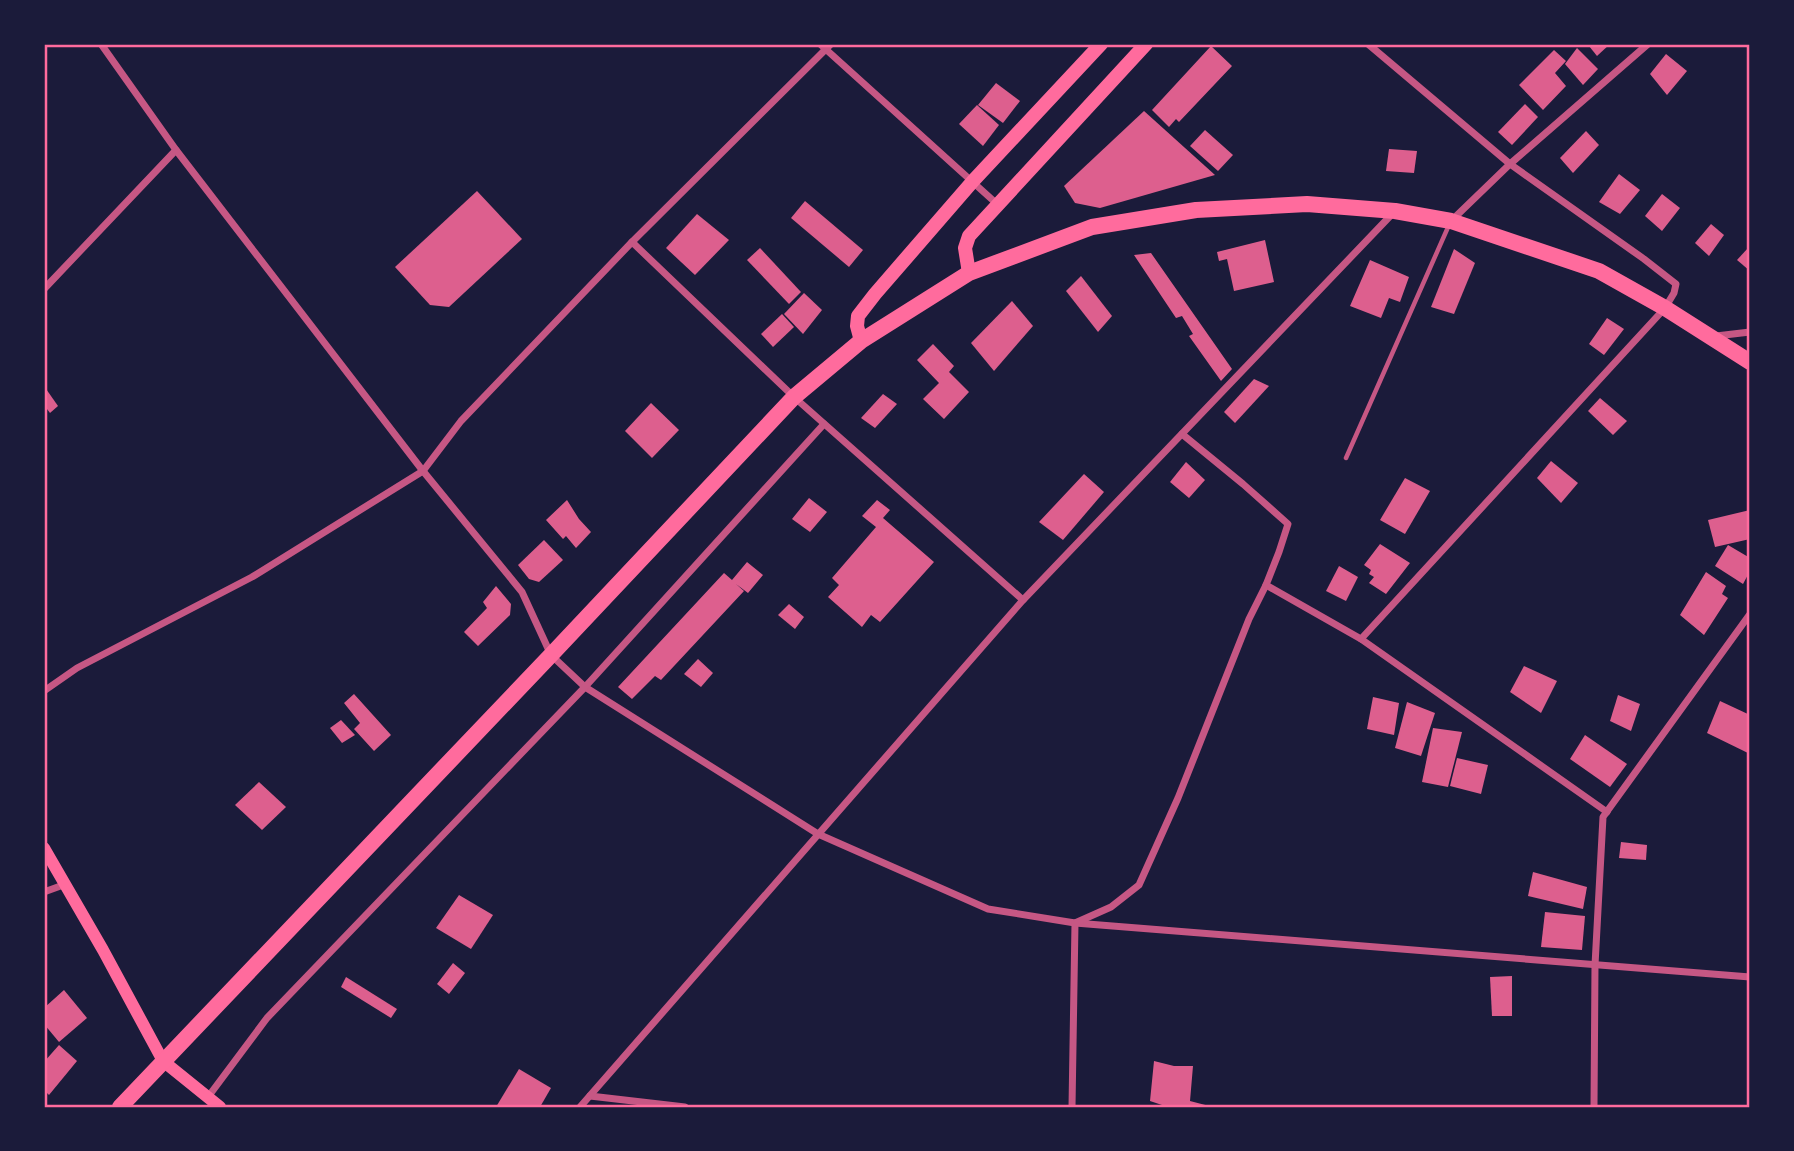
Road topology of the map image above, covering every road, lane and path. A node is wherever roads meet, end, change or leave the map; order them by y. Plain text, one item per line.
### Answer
1 (101, 44) edge
2 (1101, 44) edge
3 (1146, 44) edge
4 (1368, 44) edge
5 (1648, 44) edge
6 (826, 46) edge
7 (176, 150) junction
8 (1510, 164) junction
9 (972, 181) junction
10 (998, 204) junction
11 (1395, 211) junction
12 (1451, 221) junction
13 (632, 242) junction
14 (969, 273) junction
15 (44, 289) edge
16 (1665, 308) junction
17 (1750, 332) edge
18 (1712, 337) junction
19 (861, 341) junction
20 (1750, 362) edge
21 (793, 397) junction
22 (824, 424) junction
23 (1182, 434) junction
24 (1346, 458) dead end
25 (423, 471) junction
26 (1266, 585) junction
27 (1023, 600) junction
28 (1750, 614) edge
29 (1361, 639) junction
30 (551, 655) junction
31 (584, 687) junction
32 (44, 691) edge
33 (1607, 813) junction
34 (817, 834) junction
35 (44, 848) edge
36 (66, 884) junction
37 (44, 892) edge
38 (1075, 923) junction
39 (1595, 965) junction
40 (1750, 977) edge
41 (163, 1061) junction
42 (590, 1096) junction
43 (208, 1097) junction
44 (120, 1107) edge
45 (220, 1107) edge
46 (580, 1107) edge
47 (685, 1107) edge
48 (1072, 1107) edge
49 (1594, 1107) edge

1 - 7 street
2 - 9 main road
3 - 10 main road
4 - 8 street
5 - 8 street
6 - 9 street
6 - 13 street
7 - 15 street
7 - 25 street
8 - 12 street
8 - 16 street
9 - 10 street
9 - 19 main road
10 - 14 main road
11 - 12 highway
11 - 14 highway
11 - 23 street
12 - 16 highway
12 - 24 lane
13 - 21 street
13 - 25 street
14 - 19 highway
16 - 18 highway
16 - 29 street
17 - 18 street
18 - 20 highway
19 - 21 highway
21 - 22 street
21 - 30 highway
22 - 27 street
22 - 31 street
23 - 26 street
23 - 27 street
25 - 30 street
25 - 32 street
26 - 29 street
26 - 38 street
27 - 34 street
28 - 33 street
29 - 33 street
30 - 31 street
30 - 41 highway
31 - 34 street
31 - 43 street
33 - 39 street
34 - 38 street
34 - 42 street
35 - 36 main road
36 - 37 street
36 - 41 main road
38 - 39 street
38 - 48 street
39 - 40 street
39 - 49 street
41 - 43 main road
41 - 44 highway
42 - 46 street
42 - 47 street
43 - 45 main road

